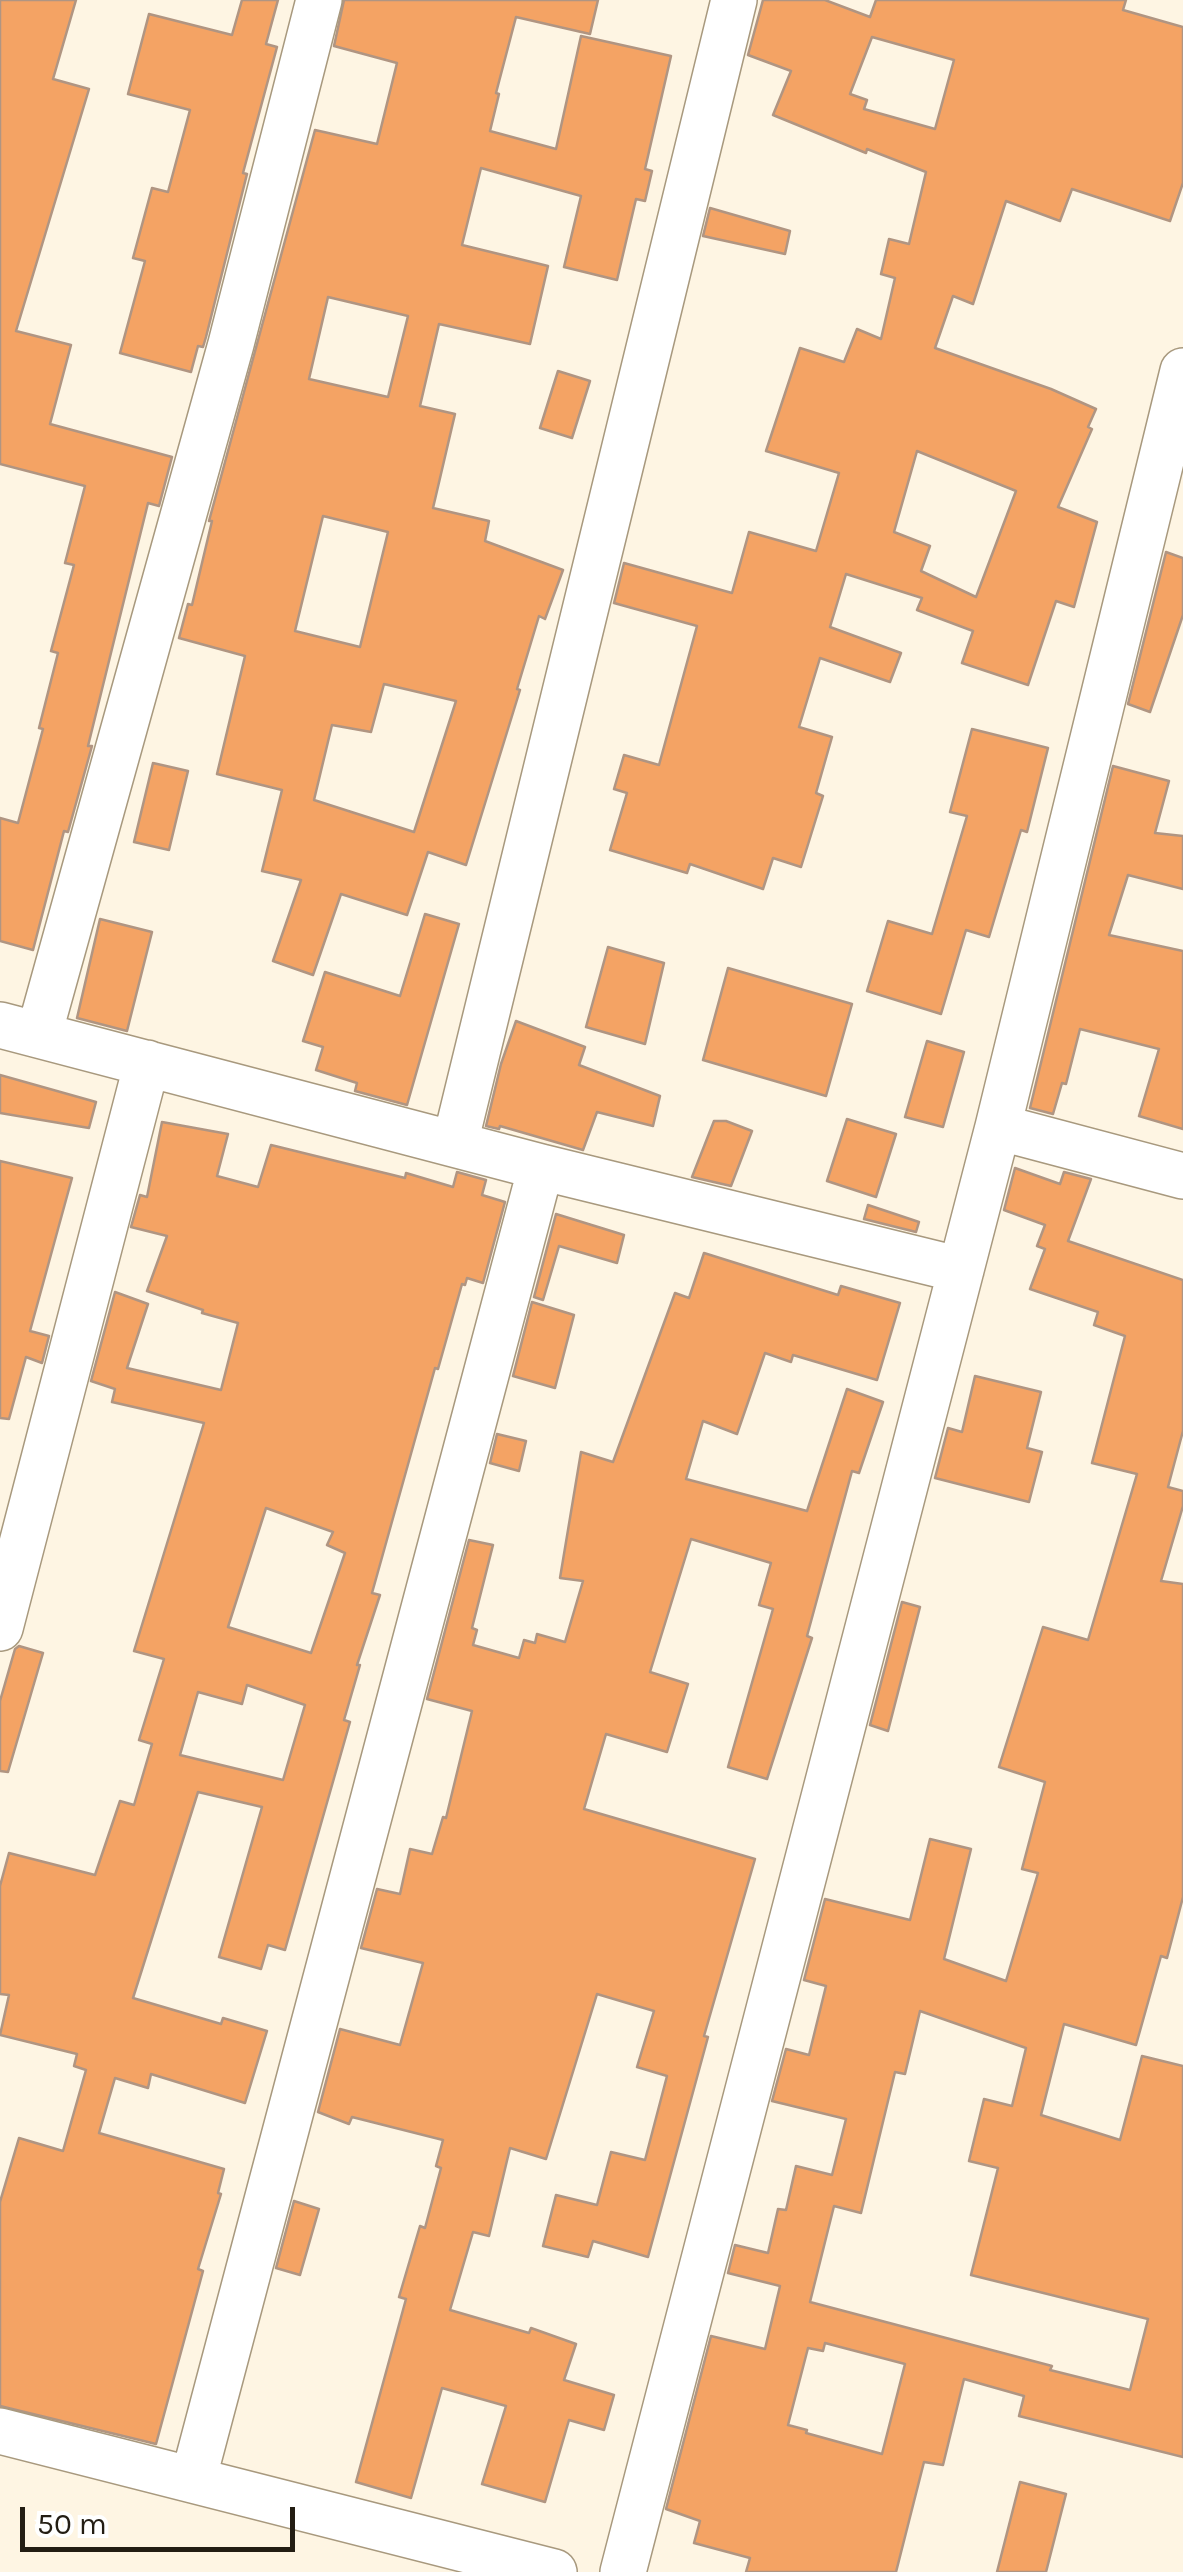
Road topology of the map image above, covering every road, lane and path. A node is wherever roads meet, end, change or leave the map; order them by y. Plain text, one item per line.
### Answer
1 (319, 0) edge
2 (734, 0) edge
3 (1183, 371) edge
4 (20, 1029) edge
5 (147, 1062) junction
6 (998, 1127) junction
7 (455, 1143) junction
8 (541, 1167) junction
9 (1183, 1176) edge
10 (960, 1270) junction
11 (0, 1628) edge
12 (0, 2432) edge
13 (193, 2480) junction
14 (554, 2572) edge
15 (623, 2572) edge

1 - 4 street
2 - 7 street
3 - 6 street
4 - 5 street
5 - 7 street
5 - 11 street
6 - 9 street
6 - 10 street
7 - 8 street
8 - 10 street
8 - 13 street
10 - 15 street
12 - 13 street
13 - 14 street

